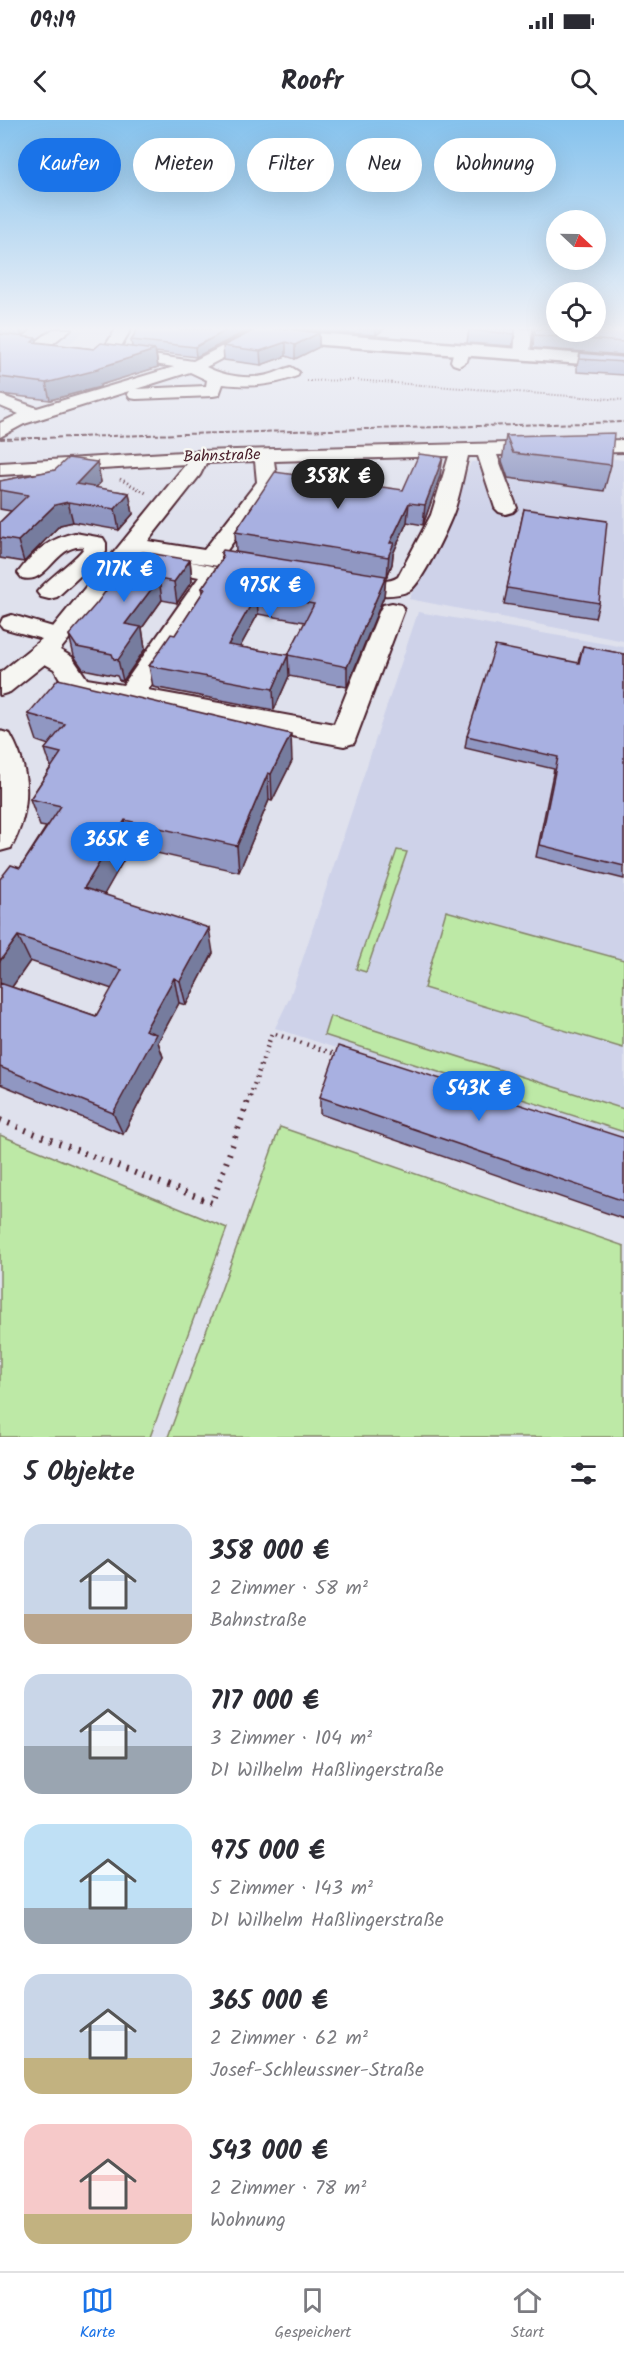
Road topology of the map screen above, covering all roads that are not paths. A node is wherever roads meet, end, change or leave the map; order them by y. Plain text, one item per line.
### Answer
1 (112, 390) edge
2 (213, 390) edge
3 (97, 395) junction
4 (0, 400) edge
5 (36, 414) junction
6 (0, 431) edge
7 (624, 446) edge
8 (457, 449) junction
9 (485, 449) junction
10 (264, 455) junction
11 (199, 456) junction
12 (7, 474) edge
13 (267, 482) junction
14 (289, 485) edge
15 (506, 508) dead end
16 (127, 550) junction
17 (210, 558) junction
18 (278, 569) edge
19 (30, 573) dead end
20 (323, 577) edge
21 (49, 592) dead end
22 (392, 610) dead end
23 (12, 623) dead end
24 (52, 644) junction
25 (0, 686) edge
26 (130, 696) junction
27 (0, 741) edge
28 (0, 839) edge

1 - 3 street
2 - 3 street
3 - 5 street
4 - 5 street
5 - 6 street
7 - 9 street, Bahnstraße
8 - 9 street, Bahnstraße
8 - 10 street, Bahnstraße
8 - 20 street
9 - 15 street
10 - 11 street, Bahnstraße
10 - 13 street
11 - 12 street, Bahnstraße
11 - 16 street
13 - 14 street
13 - 17 street
16 - 17 street
16 - 24 street
16 - 26 street
17 - 18 street
19 - 21 street
22 - 26 street
23 - 24 street
24 - 25 street
24 - 26 street
27 - 28 street

